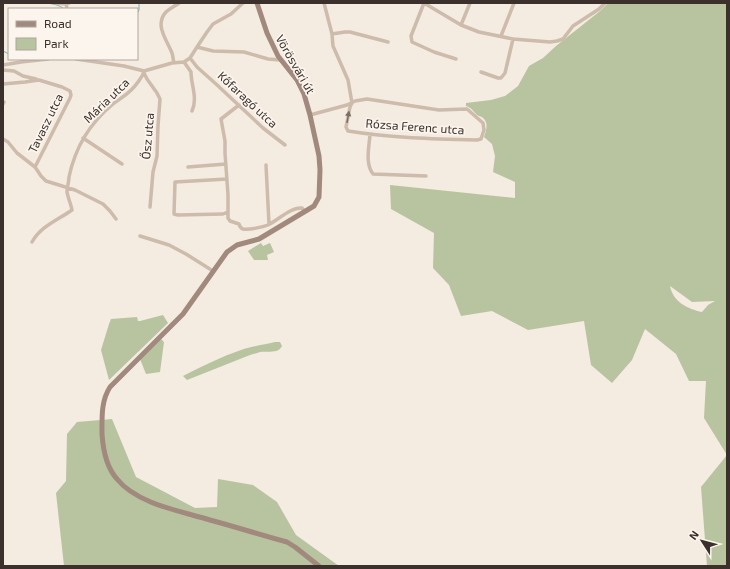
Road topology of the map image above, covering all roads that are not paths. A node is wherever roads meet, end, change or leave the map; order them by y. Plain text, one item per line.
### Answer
1 (56, 3) edge
2 (67, 3) edge
3 (179, 3) edge
4 (243, 3) edge
5 (257, 3) edge
6 (424, 3) edge
7 (470, 3) edge
8 (514, 3) edge
9 (605, 3) edge
10 (326, 4) edge
11 (461, 25) junction
12 (332, 34) junction
13 (501, 36) junction
14 (513, 39) junction
15 (388, 42) dead end
16 (198, 47) junction
17 (190, 58) junction
18 (456, 59) dead end
19 (39, 60) edge
20 (84, 60) edge
21 (280, 60) junction
22 (174, 62) junction
23 (184, 62) junction
24 (3, 65) edge
25 (197, 67) junction
26 (3, 70) edge
27 (144, 71) junction
28 (191, 72) junction
29 (481, 72) dead end
30 (40, 80) junction
31 (3, 84) edge
32 (352, 103) junction
33 (239, 105) junction
34 (192, 110) dead end
35 (310, 115) junction
36 (370, 135) junction
37 (83, 138) junction
38 (3, 139) edge
39 (285, 145) dead end
40 (122, 164) dead end
41 (226, 164) junction
42 (266, 164) dead end
43 (35, 167) junction
44 (188, 167) dead end
45 (426, 176) dead end
46 (227, 179) junction
47 (67, 188) junction
48 (150, 207) dead end
49 (228, 212) junction
50 (305, 212) junction
51 (116, 220) dead end
52 (269, 224) junction
53 (140, 236) dead end
54 (32, 242) dead end
55 (213, 271) junction
56 (319, 566) edge

1 - 2 street
3 - 22 street
4 - 16 street
5 - 21 main road, Vörösvári út
6 - 11 street
6 - 18 street
7 - 11 street
8 - 13 street
9 - 14 street
10 - 12 street
11 - 13 street
12 - 15 street
12 - 32 street
13 - 14 street
14 - 29 street
16 - 17 street
16 - 21 street
17 - 23 street
17 - 25 street, Kőfaragó utca
19 - 24 street
20 - 27 street
21 - 35 main road, Vörösvári út
22 - 23 street
22 - 27 street
23 - 28 street
25 - 28 street
25 - 33 street, Kőfaragó utca
26 - 30 street, Tavasz utca
27 - 37 street, Mária utca
27 - 48 street, Ősz utca
28 - 34 street
30 - 31 street
30 - 43 street, Tavasz utca
32 - 35 street
36 -> 32 street, Rózsa Ferenc utca
32 - 36 street, Rózsa Ferenc utca
33 - 39 street, Kőfaragó utca
33 - 41 street
35 - 50 main road, Vörösvári út
36 - 45 street
37 - 40 street
37 - 47 street, Mária utca
38 - 43 street
41 - 44 street
41 - 46 street
42 - 52 street
43 - 47 street
46 - 49 street
46 - 49 street
47 - 51 street
47 - 54 street
49 - 52 street
50 - 52 street
50 - 55 main road, Vörösvári út
53 - 55 street
55 - 56 main road, Vörösvári út

